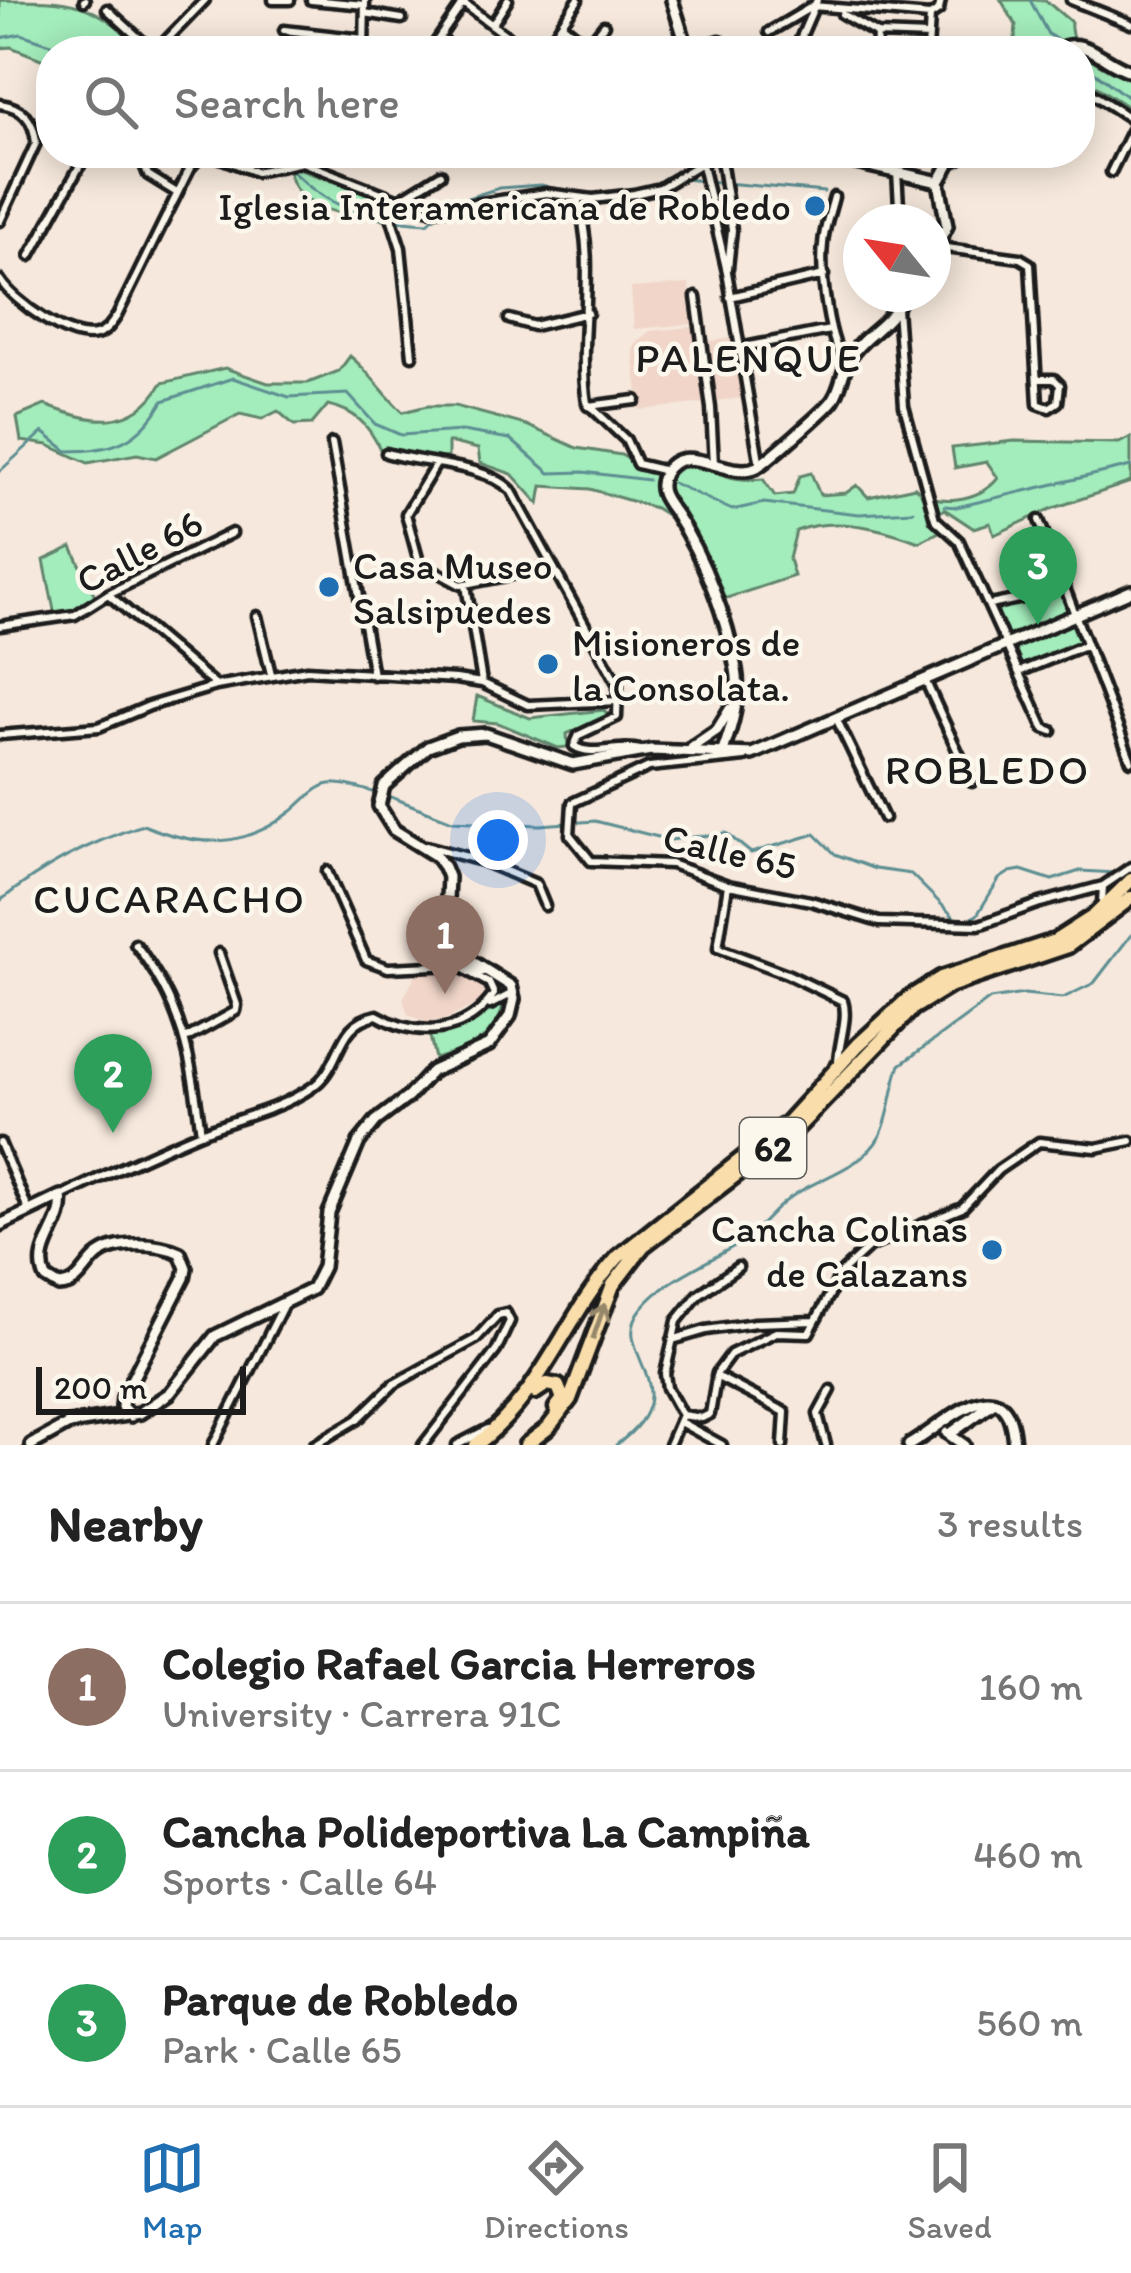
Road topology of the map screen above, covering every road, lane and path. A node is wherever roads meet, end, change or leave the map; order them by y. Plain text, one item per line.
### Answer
1 (205, 0) edge
2 (273, 0) edge
3 (290, 0) edge
4 (311, 0) edge
5 (508, 0) edge
6 (578, 0) edge
7 (672, 0) edge
8 (941, 0) edge
9 (1071, 0) edge
10 (464, 1) edge
11 (815, 3) edge
12 (365, 6) edge
13 (107, 9) dead end
14 (837, 11) junction
15 (930, 16) junction
16 (402, 19) dead end
17 (1131, 24) edge
18 (492, 25) junction
19 (563, 25) junction
20 (604, 26) dead end
21 (284, 30) dead end
22 (769, 32) dead end
23 (877, 34) joint
24 (138, 36) edge
25 (170, 36) edge
26 (314, 36) edge
27 (364, 36) edge
28 (442, 36) edge
29 (503, 36) edge
30 (555, 36) edge
31 (577, 36) edge
32 (599, 36) edge
33 (683, 36) edge
34 (801, 36) edge
35 (929, 36) joint
36 (1095, 53) edge
37 (1131, 71) edge
38 (1095, 96) edge
39 (0, 104) edge
40 (1131, 119) edge
41 (1131, 131) edge
42 (79, 168) edge
43 (145, 168) edge
44 (191, 168) edge
45 (318, 168) edge
46 (697, 168) edge
47 (703, 168) edge
48 (722, 168) edge
49 (887, 168) edge
50 (947, 168) edge
51 (897, 170) junction
52 (1111, 172) dead end
53 (440, 174) dead end
54 (939, 182) junction
55 (177, 193) junction
56 (383, 193) junction
57 (835, 197) dead end
58 (577, 198) junction
59 (399, 200) junction
60 (899, 204) edge
61 (944, 204) edge
62 (0, 221) edge
63 (951, 251) edge
64 (30, 256) dead end
65 (727, 272) junction
66 (824, 275) junction
67 (0, 280) edge
68 (696, 297) dead end
69 (730, 297) junction
70 (893, 312) edge
71 (897, 312) edge
72 (587, 314) junction
73 (509, 319) dead end
74 (832, 330) junction
75 (739, 348) junction
76 (412, 356) dead end
77 (847, 364) junction
78 (1037, 379) junction
79 (636, 400) dead end
80 (588, 406) junction
81 (332, 443) dead end
82 (386, 453) dead end
83 (708, 463) junction
84 (435, 466) junction
85 (760, 466) junction
86 (663, 475) junction
87 (1039, 520) dead end
88 (232, 533) dead end
89 (552, 566) junction
90 (1062, 582) junction
91 (466, 585) junction
92 (1131, 591) edge
93 (108, 594) junction
94 (990, 605) junction
95 (1076, 614) junction
96 (257, 616) dead end
97 (0, 626) edge
98 (1007, 645) junction
99 (1085, 645) junction
100 (1019, 672) junction
101 (271, 674) junction
102 (374, 675) junction
103 (925, 680) junction
104 (482, 683) junction
105 (216, 686) junction
106 (737, 693) junction
107 (619, 701) junction
108 (836, 718) junction
109 (1050, 731) dead end
110 (0, 735) edge
111 (686, 750) junction
112 (644, 751) junction
113 (723, 751) junction
114 (752, 754) junction
115 (1131, 761) edge
116 (972, 782) dead end
117 (884, 818) dead end
118 (420, 845) junction
119 (327, 872) dead end
120 (1129, 875) edge
121 (728, 885) junction
122 (1103, 886) junction
123 (1131, 898) edge
124 (544, 906) dead end
125 (1099, 912) junction
126 (447, 929) junction
127 (446, 942) junction
128 (135, 944) dead end
129 (219, 952) dead end
130 (440, 963) junction
131 (465, 964) junction
132 (513, 992) junction
133 (475, 1014) junction
134 (185, 1039) junction
135 (838, 1040) junction
136 (859, 1045) junction
137 (838, 1068) junction
138 (201, 1133) junction
139 (1131, 1141) edge
140 (0, 1143) edge
141 (61, 1196) junction
142 (30, 1212) junction
143 (0, 1225) edge
144 (738, 1267) dead end
145 (283, 1306) junction
146 (815, 1321) junction
147 (672, 1340) junction
148 (716, 1376) junction
149 (130, 1379) junction
150 (831, 1390) dead end
151 (525, 1400) junction
152 (993, 1403) junction
153 (131, 1416) junction
154 (681, 1419) junction
155 (106, 1420) junction
156 (550, 1425) junction
157 (938, 1426) junction
158 (498, 1429) junction
159 (950, 1435) junction
160 (429, 1444) edge
161 (31, 1445) edge
162 (213, 1445) edge
163 (314, 1445) edge
164 (457, 1445) edge
165 (476, 1445) edge
166 (526, 1445) edge
167 (669, 1445) edge
168 (722, 1445) edge
169 (783, 1445) edge
170 (826, 1445) edge
171 (910, 1445) edge
172 (964, 1445) edge
173 (1014, 1445) edge

1 - 25 street
2 - 3 street
4 - 12 street
5 - 18 street
6 - 19 street
7 - 33 street
8 - 15 street
9 - 17 street
10 - 18 street
10 - 28 street
11 - 14 street
11 - 22 street
11 - 34 street
12 - 16 street
12 - 27 street
13 - 24 street
14 - 15 street
14 - 23 street
15 - 35 street
18 - 29 street
19 - 30 street
19 - 31 street
20 - 32 street
21 - 26 street
23 - 35 street
36 - 37 street
38 - 40 street
39 - 62 street
41 - 52 street
42 - 64 street
43 - 55 street
44 - 55 street
45 - 56 street
46 - 58 street
47 - 65 street
48 - 65 street
49 - 51 street
50 - 54 street
51 - 54 street
51 - 60 street
53 - 59 street
54 - 61 street
55 - 67 street
56 - 59 street
56 - 76 street
57 - 66 street
58 - 59 street
58 - 72 street
63 - 78 street
65 - 69 street
66 - 69 street
66 - 74 street
68 - 83 street
69 - 75 street
70 - 77 street
71 - 94 street
72 - 73 street
72 - 80 street
74 - 75 street
74 - 77 street
75 - 85 street
77 - 85 street
78 - 78 street
79 - 80 street
80 - 86 street
81 - 102 street
82 - 84 street
83 - 85 street
83 - 86 street
84 - 89 street
84 - 91 street
86 - 106 street
87 - 90 street
88 - 93 street, Calle 66
89 - 91 street
89 - 107 street
90 - 94 street
90 - 95 street
91 - 104 street
92 - 95 street, Calle 65
93 - 97 street, Calle 66
93 - 105 street
94 - 98 street
95 - 98 street, Calle 65
95 - 99 street
96 - 101 street
98 - 100 street
98 - 103 street, Calle 65
99 - 100 street
99 - 115 street
100 - 109 street
101 - 102 street
101 - 105 street
102 - 104 street
103 - 108 street, Calle 65
103 - 116 street
104 - 107 street
105 - 110 street
106 - 111 street
106 - 113 street
107 - 112 street
108 - 114 street, Calle 65
108 - 117 street
111 - 112 street, Calle 65
111 - 113 street, Calle 65
112 - 118 street, Calle 65
113 - 114 street, Calle 65
114 - 121 street, Calle 65
118 - 124 street
118 - 126 street
119 - 130 street
120 - 122 street, Calle 65
120 - 125 highway, 62
121 - 122 street, Calle 65
121 - 135 street
122 - 125 street
156 -> 123 highway, 62
125 - 136 highway, 62
126 - 127 street
126 - 131 street
127 - 130 street
127 - 131 street
128 - 134 street
129 - 134 street
130 - 131 street
131 - 132 street
131 - 133 street
132 - 133 street
132 - 145 street
133 - 138 street
134 - 138 street
135 - 136 street
135 - 137 street
136 - 137 highway, 62
137 - 151 highway, 62
138 - 141 street
139 - 146 street
140 - 142 street
141 - 142 street
141 - 149 street
142 - 143 street
144 - 147 street
145 - 153 street
145 - 162 street
146 - 147 street
146 - 148 street
147 - 154 street
148 - 154 street
148 - 169 street
149 - 153 street
149 - 155 street
150 - 170 street
151 - 156 highway
151 - 158 highway, 62
152 - 157 street
152 - 159 street
152 - 173 street
153 - 155 street
154 - 167 street
154 - 168 street
155 - 161 street
156 - 166 highway, 62
157 - 159 street
157 - 171 street
158 - 164 street
158 - 165 highway, 62
159 - 172 street
160 - 163 street

